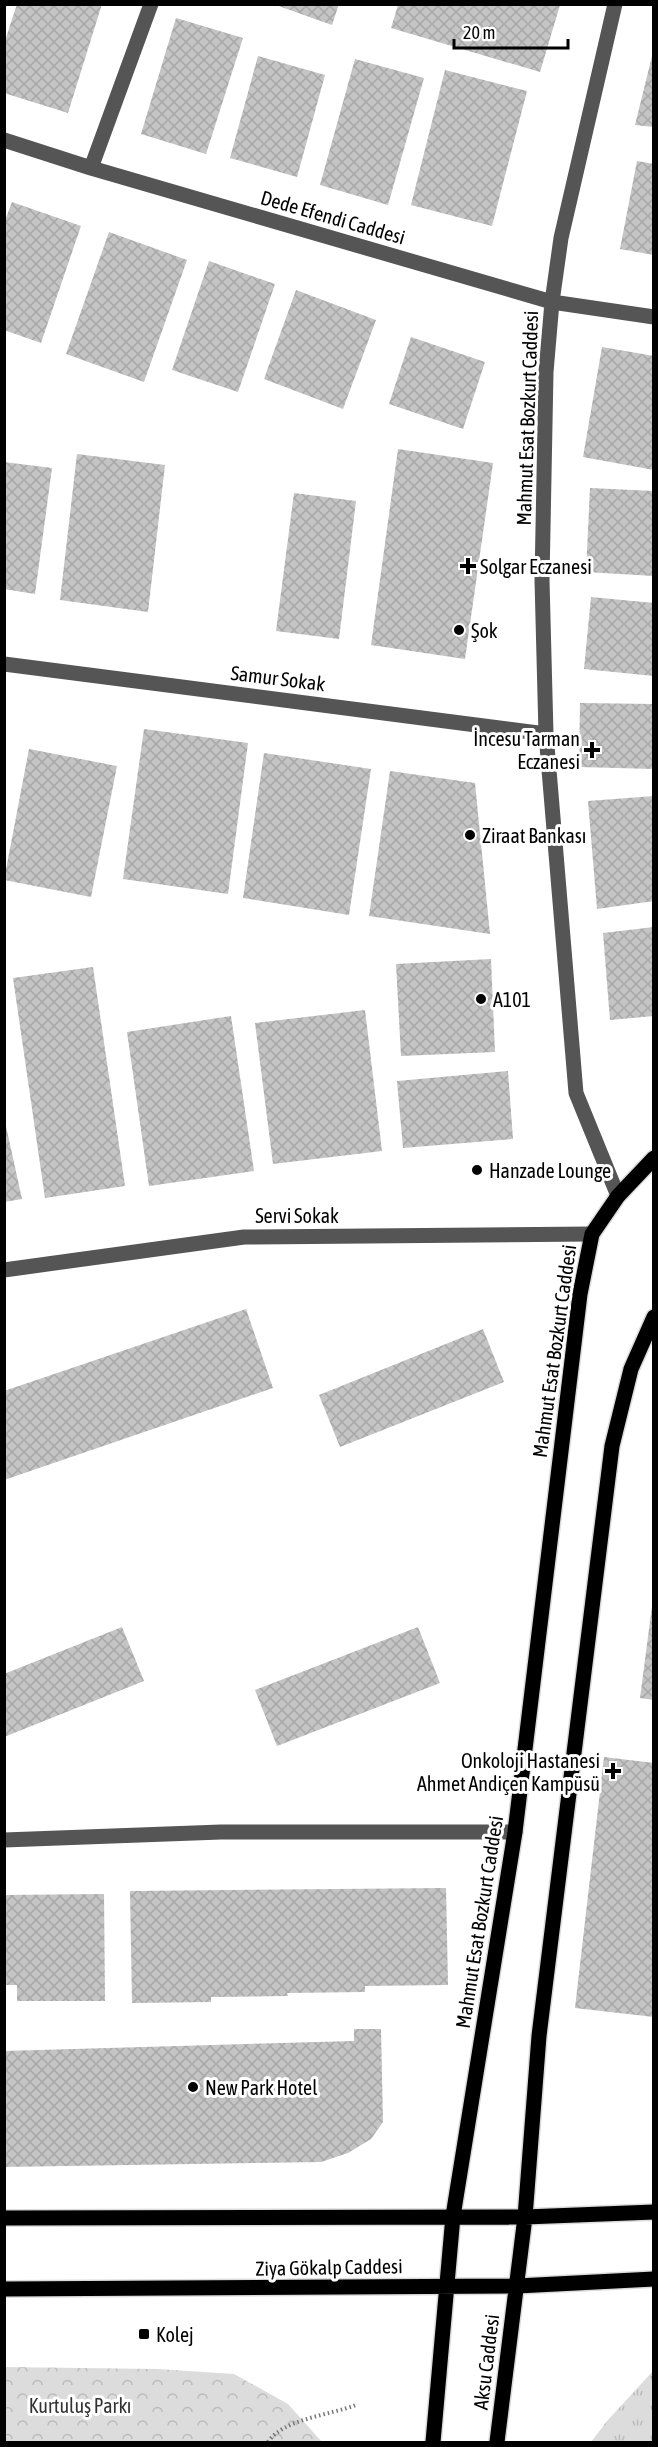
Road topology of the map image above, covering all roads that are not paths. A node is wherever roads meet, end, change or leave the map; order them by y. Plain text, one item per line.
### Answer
1 (151, 4) edge
2 (615, 4) edge
3 (4, 140) edge
4 (91, 168) junction
5 (552, 302) junction
6 (654, 316) edge
7 (4, 664) edge
8 (546, 734) junction
9 (654, 1158) edge
10 (618, 1196) junction
11 (592, 1234) junction
12 (4, 1270) edge
13 (654, 1317) edge
14 (515, 1832) junction
15 (4, 1840) edge
16 (654, 2212) edge
17 (453, 2216) junction
18 (525, 2217) junction
19 (4, 2218) edge
20 (654, 2279) edge
21 (517, 2286) junction
22 (446, 2287) junction
23 (4, 2289) edge
24 (433, 2442) edge
25 (496, 2442) edge

1 - 4 street
2 - 5 street, Mahmut Esat Bozkurt Caddesi
3 - 4 street, Dede Efendi Caddesi
4 - 5 street, Dede Efendi Caddesi
5 - 6 street, Dede Efendi Caddesi
5 - 8 street, Mahmut Esat Bozkurt Caddesi
7 - 8 street, Samur Sokak
8 - 10 street, Mahmut Esat Bozkurt Caddesi
9 - 10 main road
10 - 11 main road, Mahmut Esat Bozkurt Caddesi
11 - 12 street, Servi Sokak
11 - 14 main road, Mahmut Esat Bozkurt Caddesi
13 - 18 main road
14 - 15 street
14 - 17 main road, Mahmut Esat Bozkurt Caddesi
16 - 18 main road
17 - 18 main road
17 - 19 main road
17 - 22 main road, Mahmut Esat Bozkurt Caddesi
18 - 21 main road, Aksu Caddesi
20 - 21 main road, Ziya Gökalp Caddesi
21 - 22 main road, Ziya Gökalp Caddesi
21 - 25 main road, Aksu Caddesi
22 - 23 main road, Ziya Gökalp Caddesi
22 - 24 main road

